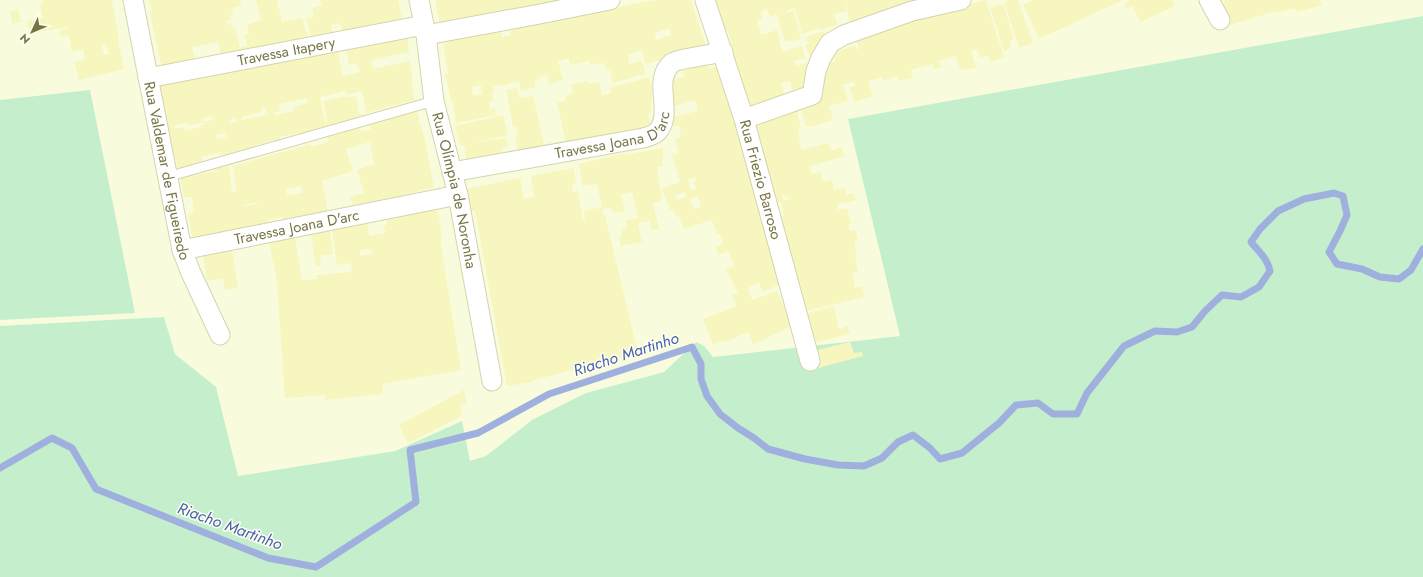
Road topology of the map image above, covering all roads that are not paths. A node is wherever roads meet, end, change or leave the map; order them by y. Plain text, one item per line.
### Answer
1 (133, 0) edge
2 (419, 0) edge
3 (610, 0) edge
4 (705, 0) edge
5 (962, 0) edge
6 (1209, 0) edge
7 (1220, 20) dead end
8 (425, 30) junction
9 (723, 52) junction
10 (148, 78) junction
11 (434, 101) junction
12 (744, 119) junction
13 (452, 172) junction
14 (167, 177) junction
15 (458, 195) junction
16 (182, 250) junction
17 (220, 335) dead end
18 (810, 361) dead end
19 (492, 381) dead end

1 - 10 street, Rua Valdemar de Figueiredo
2 - 8 street, Rua Olímpia de Noronha
3 - 8 street, Travessa Itapery
4 - 9 street, Rua Friezio Barroso
5 - 12 street
6 - 7 street
8 - 10 street, Travessa Itapery
8 - 11 street, Rua Olímpia de Noronha
9 - 12 street, Rua Friezio Barroso
9 - 13 street, Travessa Joana D'arc
10 - 14 street, Rua Valdemar de Figueiredo
11 - 13 street, Rua Olímpia de Noronha
11 - 14 lane
12 - 18 street, Rua Friezio Barroso
13 - 15 street, Rua Olímpia de Noronha
14 - 16 street, Rua Valdemar de Figueiredo
15 - 16 street, Travessa Joana D'arc
15 - 19 street, Rua Olímpia de Noronha
16 - 17 street, Rua Valdemar de Figueiredo

